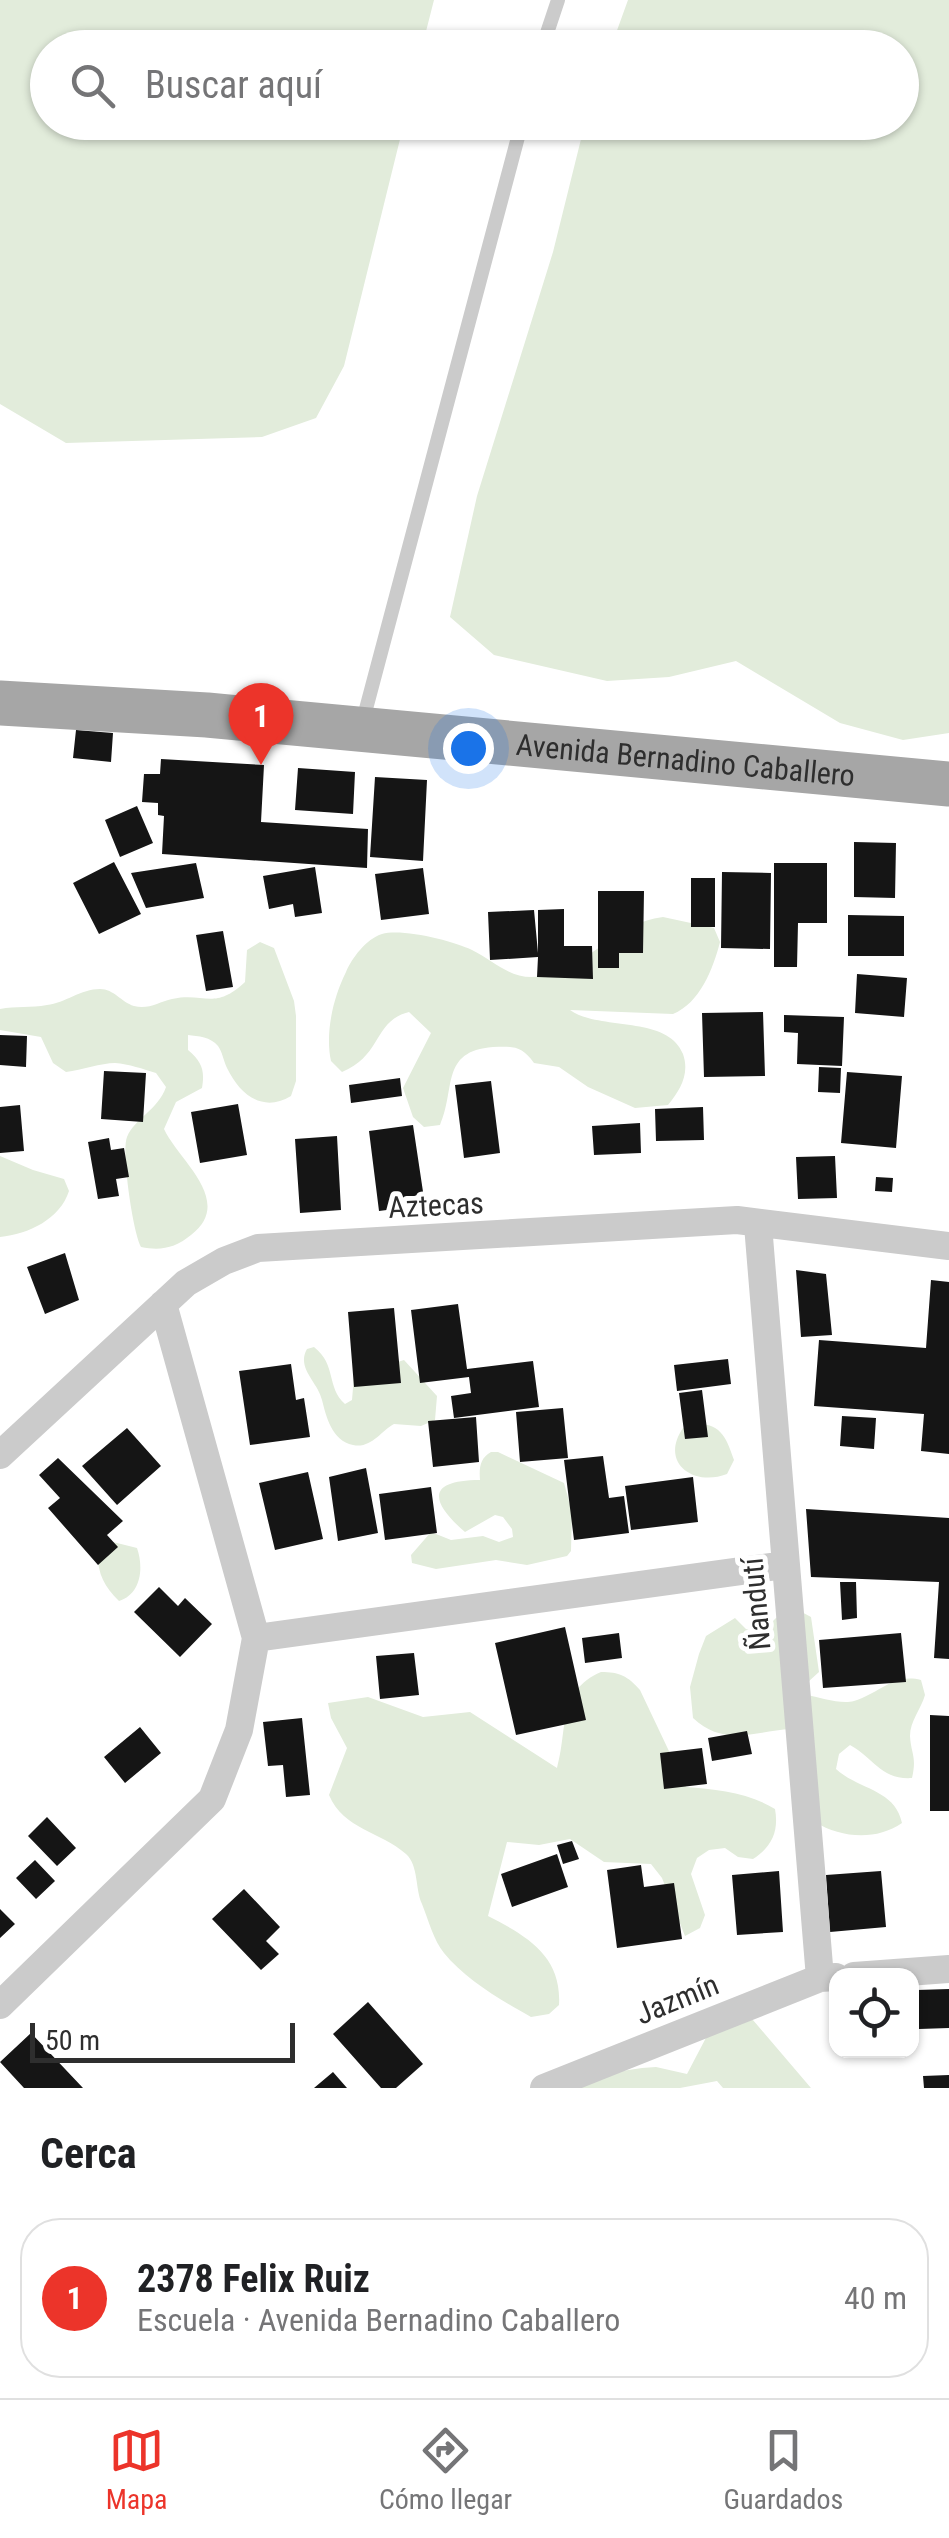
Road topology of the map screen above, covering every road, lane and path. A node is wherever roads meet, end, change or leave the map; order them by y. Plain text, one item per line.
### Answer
1 (558, 0) edge
2 (548, 30) edge
3 (517, 140) edge
4 (0, 704) edge
5 (361, 730) junction
6 (949, 784) edge
7 (758, 1225) junction
8 (949, 1246) edge
9 (164, 1304) junction
10 (0, 1455) edge
11 (785, 1565) junction
12 (256, 1638) junction
13 (949, 1970) edge
14 (919, 1972) edge
15 (828, 1977) edge
16 (0, 2005) edge
17 (544, 2088) edge

1 - 2 lane
3 - 5 lane
4 - 5 main road, Avenida Bernadino Caballero
5 - 6 main road, Avenida Bernadino Caballero
7 - 8 street, Aztecas
7 - 9 street, Aztecas
7 - 11 street, Ñandutí
9 - 10 street, Aztecas
9 - 12 street
11 - 12 street
11 - 15 street, Ñandutí
12 - 16 street
13 - 14 street
15 - 17 street, Jazmín

